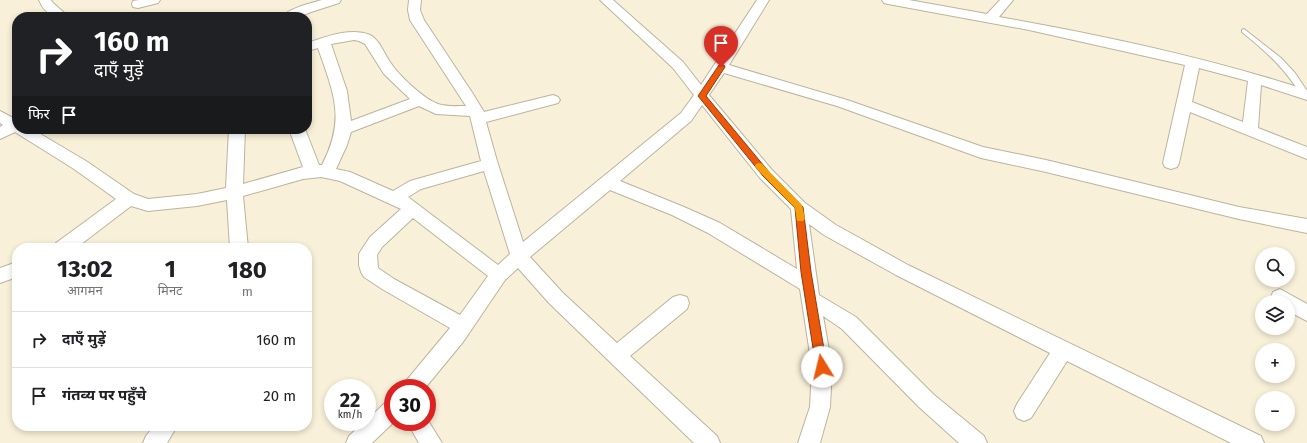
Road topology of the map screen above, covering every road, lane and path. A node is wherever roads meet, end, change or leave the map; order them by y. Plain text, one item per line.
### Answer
1 (45, 0) edge
2 (154, 0) edge
3 (335, 0) edge
4 (415, 0) edge
5 (606, 0) edge
6 (763, 0) edge
7 (888, 0) edge
8 (1007, 0) edge
9 (138, 4) dead end
10 (303, 5) edge
11 (56, 12) edge
12 (295, 12) edge
13 (990, 19) junction
14 (1244, 31) dead end
15 (323, 42) junction
16 (312, 45) edge
17 (1193, 62) junction
18 (721, 67) junction
19 (1255, 78) junction
20 (1306, 94) edge
21 (702, 96) junction
22 (421, 100) junction
23 (553, 100) dead end
24 (1184, 104) junction
25 (477, 115) junction
26 (0, 116) edge
27 (12, 124) edge
28 (12, 129) edge
29 (344, 129) junction
30 (1250, 130) junction
31 (0, 134) edge
32 (29, 134) edge
33 (237, 134) edge
34 (300, 134) edge
35 (1307, 153) edge
36 (1171, 163) dead end
37 (490, 164) junction
38 (320, 172) junction
39 (607, 182) junction
40 (234, 192) junction
41 (395, 197) junction
42 (128, 199) junction
43 (799, 207) junction
44 (412, 208) junction
45 (1307, 226) edge
46 (70, 243) edge
47 (239, 243) edge
48 (520, 256) junction
49 (12, 271) edge
50 (499, 275) junction
51 (0, 276) edge
52 (809, 292) junction
53 (680, 303) dead end
54 (1295, 306) edge
55 (1307, 313) edge
56 (463, 326) junction
57 (1063, 350) junction
58 (617, 355) junction
59 (420, 379) edge
60 (1024, 411) dead end
61 (384, 418) edge
62 (162, 431) edge
63 (423, 431) edge
64 (154, 443) edge
65 (357, 443) edge
66 (431, 443) edge
67 (708, 443) edge
68 (809, 443) edge
69 (976, 443) edge
70 (1253, 443) edge

1 - 11 street
2 - 9 street
3 - 10 street
4 - 25 street
5 - 21 street
6 - 18 street
7 - 13 street
8 - 13 street
10 - 12 street
13 - 17 street
14 - 20 lane
15 - 16 street
15 - 22 street
15 - 29 street
17 - 19 street
17 - 24 street
18 - 21 street
18 - 45 street
19 - 20 street
19 - 30 street
21 - 39 street
21 - 43 street
22 - 25 street
22 - 29 street
23 - 25 street
24 - 30 street
24 - 36 street
25 - 37 street
26 - 27 street
28 - 31 street
29 - 38 street
30 - 35 street
32 - 42 street
33 - 40 street
34 - 38 street
37 - 41 street
37 - 48 street
38 - 40 street
38 - 41 street
39 - 48 street
39 - 52 street
40 - 42 street
40 - 47 street
41 - 44 street
42 - 46 street
43 - 52 street
43 - 57 street
44 - 50 street
44 - 56 street
48 - 50 street
48 - 58 street
49 - 51 street
50 - 56 street
52 - 68 street
52 - 69 street
53 - 58 street
54 - 55 street
56 - 59 street
57 - 60 street
57 - 70 street
58 - 67 street
61 - 65 street
62 - 64 street
63 - 66 street

